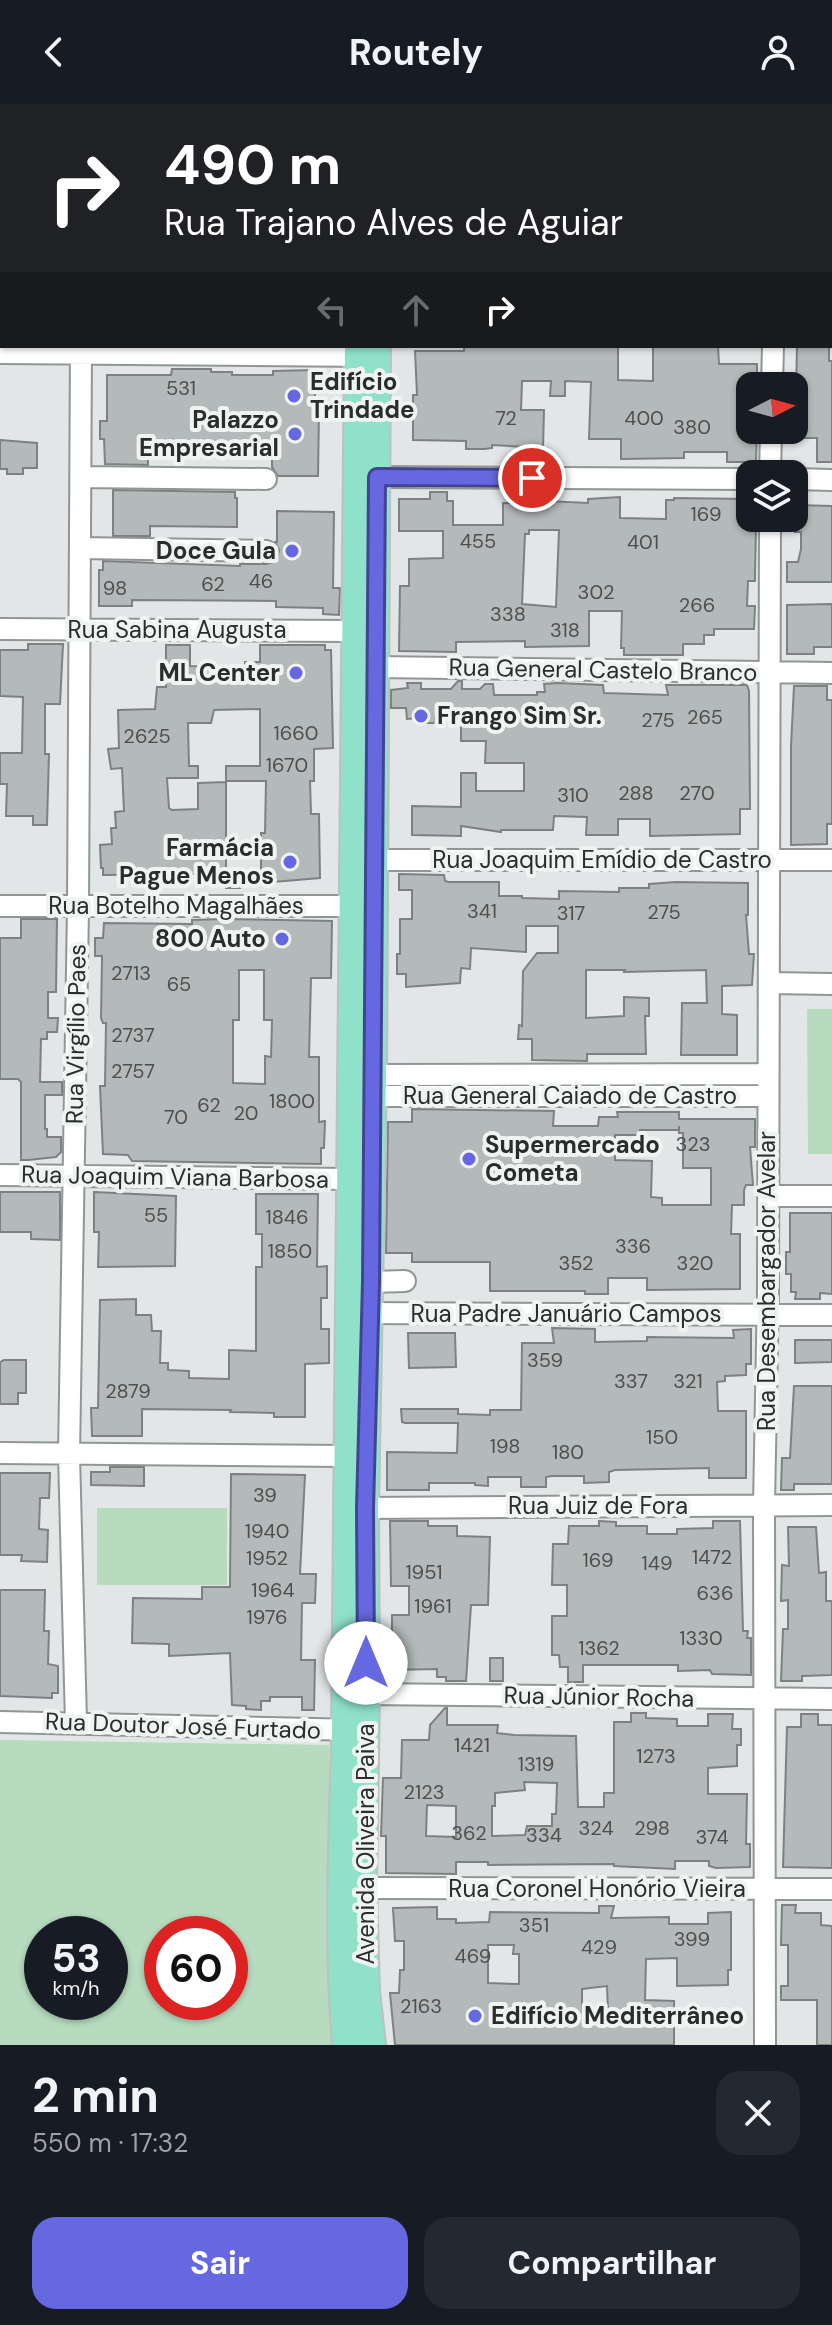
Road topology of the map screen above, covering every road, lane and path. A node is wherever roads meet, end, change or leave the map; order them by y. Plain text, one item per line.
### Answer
1 (773, 348) edge
2 (81, 350) edge
3 (300, 351) edge
4 (368, 351) edge
5 (0, 353) edge
6 (772, 372) edge
7 (82, 477) junction
8 (377, 477) junction
9 (266, 479) dead end
10 (736, 479) edge
11 (808, 479) edge
12 (832, 480) edge
13 (770, 532) edge
14 (81, 548) junction
15 (266, 551) dead end
16 (0, 629) edge
17 (81, 630) junction
18 (355, 631) junction
19 (375, 667) junction
20 (770, 673) junction
21 (832, 673) edge
22 (770, 859) junction
23 (372, 860) junction
24 (832, 860) edge
25 (0, 906) edge
26 (353, 906) junction
27 (78, 908) junction
28 (769, 983) junction
29 (832, 984) edge
30 (768, 1074) junction
31 (373, 1086) junction
32 (768, 1096) junction
33 (0, 1175) edge
34 (73, 1175) junction
35 (350, 1179) junction
36 (769, 1196) junction
37 (832, 1196) edge
38 (405, 1281) dead end
39 (371, 1282) junction
40 (359, 1314) junction
41 (768, 1315) junction
42 (832, 1315) edge
43 (0, 1453) edge
44 (69, 1455) junction
45 (346, 1456) junction
46 (764, 1505) junction
47 (832, 1505) edge
48 (365, 1508) junction
49 (366, 1694) junction
50 (766, 1699) junction
51 (832, 1699) edge
52 (0, 1722) edge
53 (76, 1722) junction
54 (355, 1730) junction
55 (363, 1888) junction
56 (766, 1889) junction
57 (832, 1889) edge
58 (346, 2045) edge
59 (372, 2045) edge
60 (765, 2045) edge

1 - 6 street
2 - 3 street
2 - 5 street
2 - 7 street, Rua Virgílio Paes
3 - 4 street
4 - 8 main road, Avenida Oliveira Paiva
4 - 18 main road, Avenida Oliveira Paiva
7 - 9 street
7 - 14 street, Rua Virgílio Paes
8 - 10 street
8 - 19 main road, Avenida Oliveira Paiva
11 - 12 street
13 - 20 street, Rua Desembargador Avelar
14 - 15 street
14 - 17 street, Rua Virgílio Paes
16 - 17 street, Rua Sabina Augusta
17 - 18 street, Rua Sabina Augusta
17 - 27 street, Rua Virgílio Paes
18 - 26 main road, Avenida Oliveira Paiva
19 - 20 street, Rua General Castelo Branco
19 - 23 main road, Avenida Oliveira Paiva
20 - 21 street, Rua General Castelo Branco
20 - 22 street, Rua Desembargador Avelar
22 - 23 street, Rua Joaquim Emídio de Castro
22 - 24 street, Rua Joaquim Emídio de Castro
22 - 28 street, Rua Desembargador Avelar
23 - 31 main road, Avenida Oliveira Paiva
25 - 27 street, Rua Botelho Magalhães
26 - 27 street, Rua Botelho Magalhães
26 - 35 main road, Avenida Oliveira Paiva
27 - 34 street, Rua Virgílio Paes
28 - 29 street
28 - 30 street, Rua Desembargador Avelar
30 - 31 street, Rua General Caiado de Castro
30 - 32 street, Rua Desembargador Avelar
31 - 32 street, Rua General Caiado de Castro
31 - 39 main road, Avenida Oliveira Paiva
32 - 36 street, Rua Desembargador Avelar
33 - 34 street, Rua Joaquim Viana Barbosa
34 - 35 street, Rua Joaquim Viana Barbosa
34 - 44 street, Rua Virgílio Paes
35 - 40 main road, Avenida Oliveira Paiva
36 - 37 street
36 - 41 street, Rua Desembargador Avelar
38 - 39 street
39 - 40 main road, Avenida Oliveira Paiva
40 - 41 street, Rua Padre Januário Campos
40 - 45 main road, Avenida Oliveira Paiva
40 - 48 main road, Avenida Oliveira Paiva
41 - 42 street, Rua Padre Januário Campos
41 - 46 street, Rua Desembargador Avelar
43 - 44 street
44 - 45 street
44 - 53 street, Rua Virgílio Paes
45 - 54 main road, Avenida Oliveira Paiva
46 - 47 street, Rua Juiz de Fora
46 - 48 street, Rua Juiz de Fora
46 - 50 street, Rua Desembargador Avelar
48 - 49 main road, Avenida Oliveira Paiva
49 - 50 street, Rua Júnior Rocha
49 - 54 main road, Avenida Oliveira Paiva
50 - 51 street, Rua Júnior Rocha
50 - 56 street, Rua Desembargador Avelar
52 - 53 street, Rua Doutor José Furtado
53 - 54 street, Rua Doutor José Furtado
54 - 55 main road, Avenida Oliveira Paiva
54 - 58 main road, Avenida Oliveira Paiva
55 - 56 street, Rua Coronel Honório Vieira
55 - 59 main road, Avenida Oliveira Paiva
56 - 57 street, Rua Coronel Honório Vieira
56 - 60 street, Rua Desembargador Avelar

